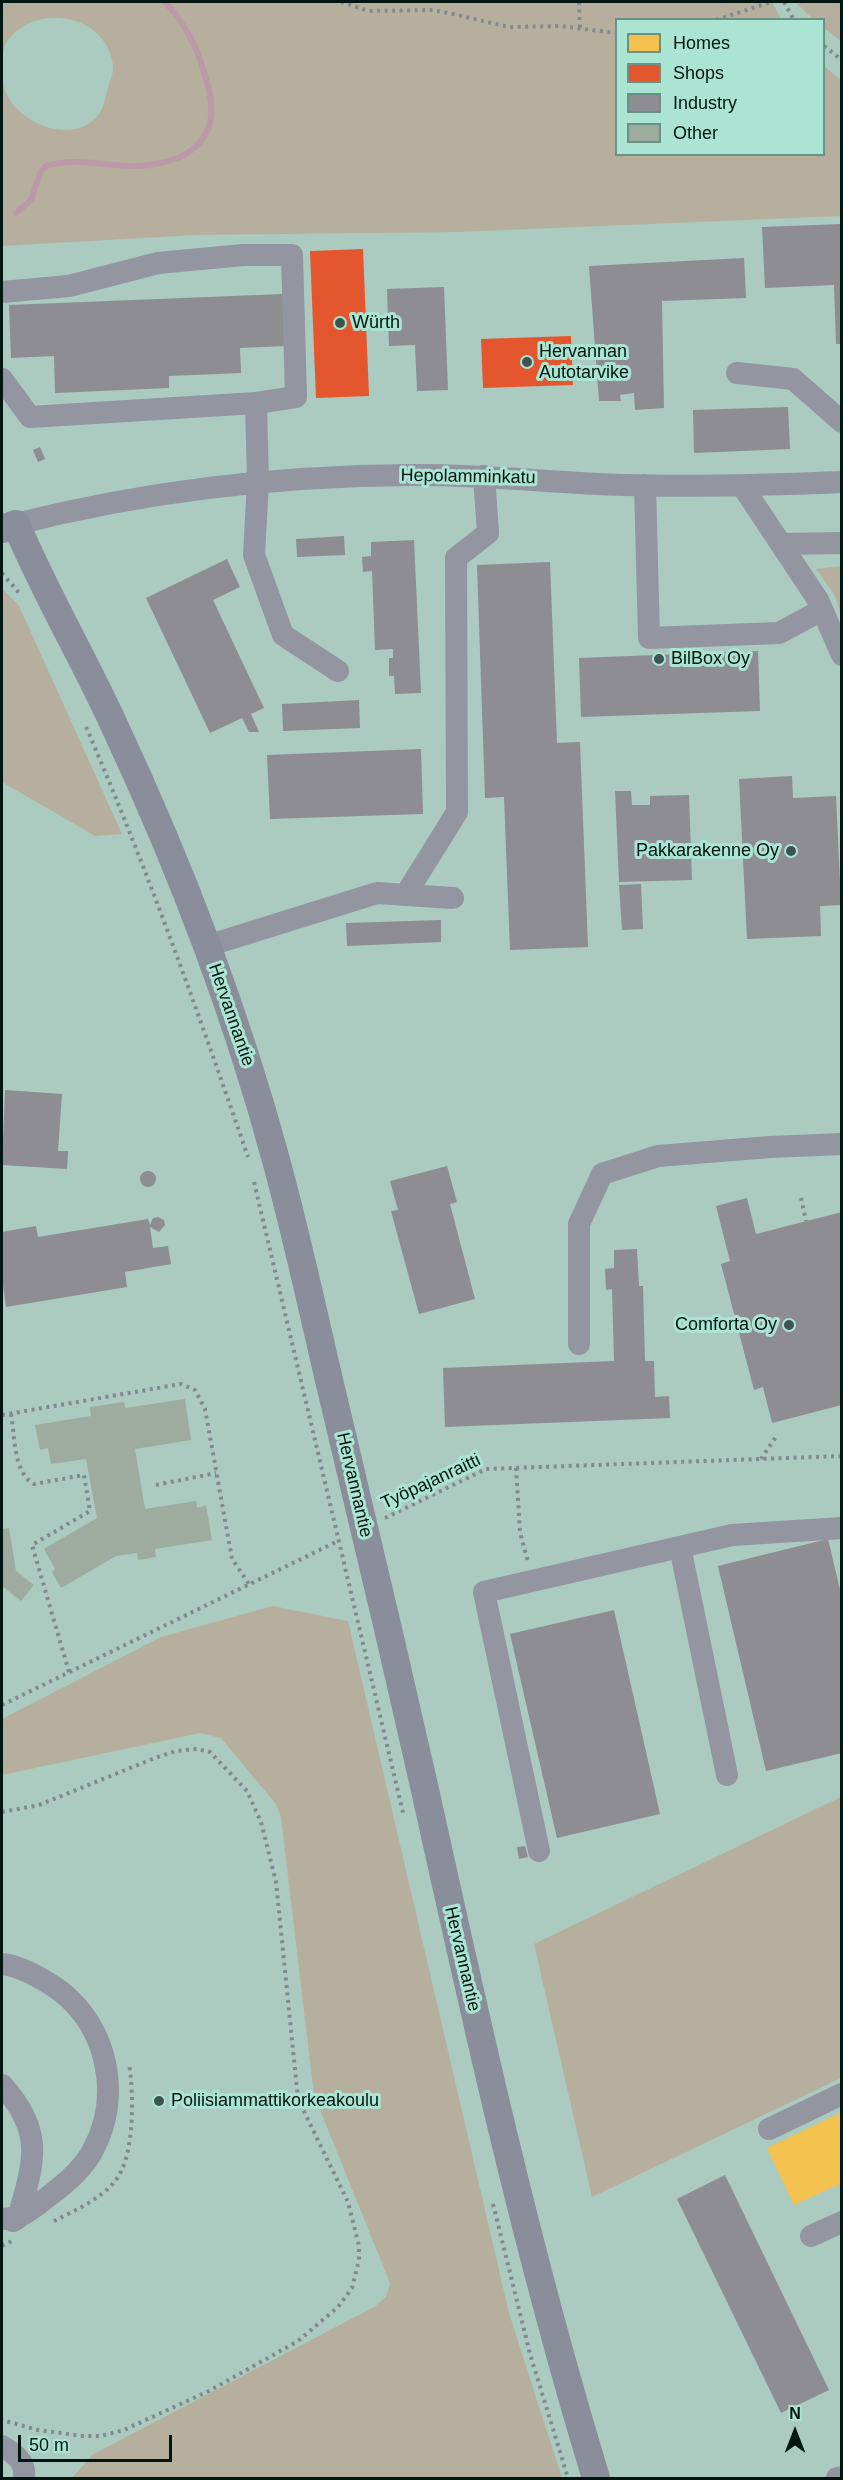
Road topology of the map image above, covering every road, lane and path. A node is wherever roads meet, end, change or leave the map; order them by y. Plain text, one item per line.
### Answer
1 (341, 2) edge
2 (579, 2) edge
3 (771, 2) edge
4 (784, 2) edge
5 (722, 18) edge
6 (793, 18) edge
7 (580, 30) junction
8 (615, 33) edge
9 (825, 47) edge
10 (842, 60) edge
11 (2, 292) edge
12 (737, 373) dead end
13 (2, 379) edge
14 (256, 403) junction
15 (842, 422) edge
16 (484, 476) junction
17 (258, 482) junction
18 (842, 482) edge
19 (645, 485) junction
20 (743, 486) junction
21 (9, 526) edge
22 (842, 543) edge
23 (782, 544) junction
24 (2, 573) edge
25 (26, 603) dead end
26 (822, 610) junction
27 (842, 655) edge
28 (338, 671) dead end
29 (85, 726) dead end
30 (406, 894) junction
31 (453, 898) dead end
32 (207, 946) junction
33 (842, 1144) edge
34 (250, 1165) dead end
35 (253, 1176) dead end
36 (801, 1198) dead end
37 (806, 1221) dead end
38 (579, 1344) dead end
39 (11, 1413) junction
40 (2, 1415) edge
41 (777, 1435) dead end
42 (842, 1456) edge
43 (761, 1459) junction
44 (516, 1467) junction
45 (216, 1473) junction
46 (156, 1485) dead end
47 (842, 1528) edge
48 (352, 1534) junction
49 (680, 1547) junction
50 (532, 1581) junction
51 (249, 1584) junction
52 (69, 1672) junction
53 (2, 1705) edge
54 (727, 1775) dead end
55 (2, 1812) edge
56 (406, 1828) dead end
57 (539, 1851) dead end
58 (2, 1964) edge
59 (2, 2085) edge
60 (842, 2094) edge
61 (769, 2129) dead end
62 (492, 2197) dead end
63 (7, 2222) edge
64 (842, 2222) edge
65 (811, 2236) dead end
66 (2, 2420) edge
67 (2, 2446) edge
68 (24, 2478) edge
69 (568, 2478) edge
70 (596, 2478) edge

1 - 7 path
2 - 7 path
3 - 5 path
4 - 6 path
7 - 8 path
9 - 10 path
11 - 14 street
12 - 15 street
13 - 14 street
14 - 17 street
16 - 17 street, Hepolamminkatu
16 - 19 street, Hepolamminkatu
16 - 30 street
17 - 21 street, Hepolamminkatu
17 - 28 street
18 - 20 street, Hepolamminkatu
19 - 20 street, Hepolamminkatu
19 - 26 street
20 - 23 street
21 - 32 main road, Hervannantie
22 - 23 street
23 - 26 street
24 - 25 path
26 - 27 street
29 - 34 path
30 - 31 street
30 - 32 street
32 - 48 main road, Hervannantie
33 - 38 street
35 - 48 path
36 - 37 path
39 - 40 path
39 - 45 path
39 - 52 path
41 - 43 path
42 - 43 path, Työpajanraitti
43 - 44 path, Työpajanraitti
44 - 48 path, Työpajanraitti
44 - 50 path
45 - 46 path
45 - 51 path
47 - 49 street
48 - 51 path, Työpajanraitti
48 - 56 path
48 - 70 main road, Hervannantie
49 - 50 street
49 - 54 street
50 - 57 street
51 - 52 path, Työpajanraitti
52 - 53 path, Työpajanraitti
55 - 66 path
58 - 63 street
59 - 63 street
60 - 61 street
62 - 69 path
64 - 65 street
67 - 68 street

